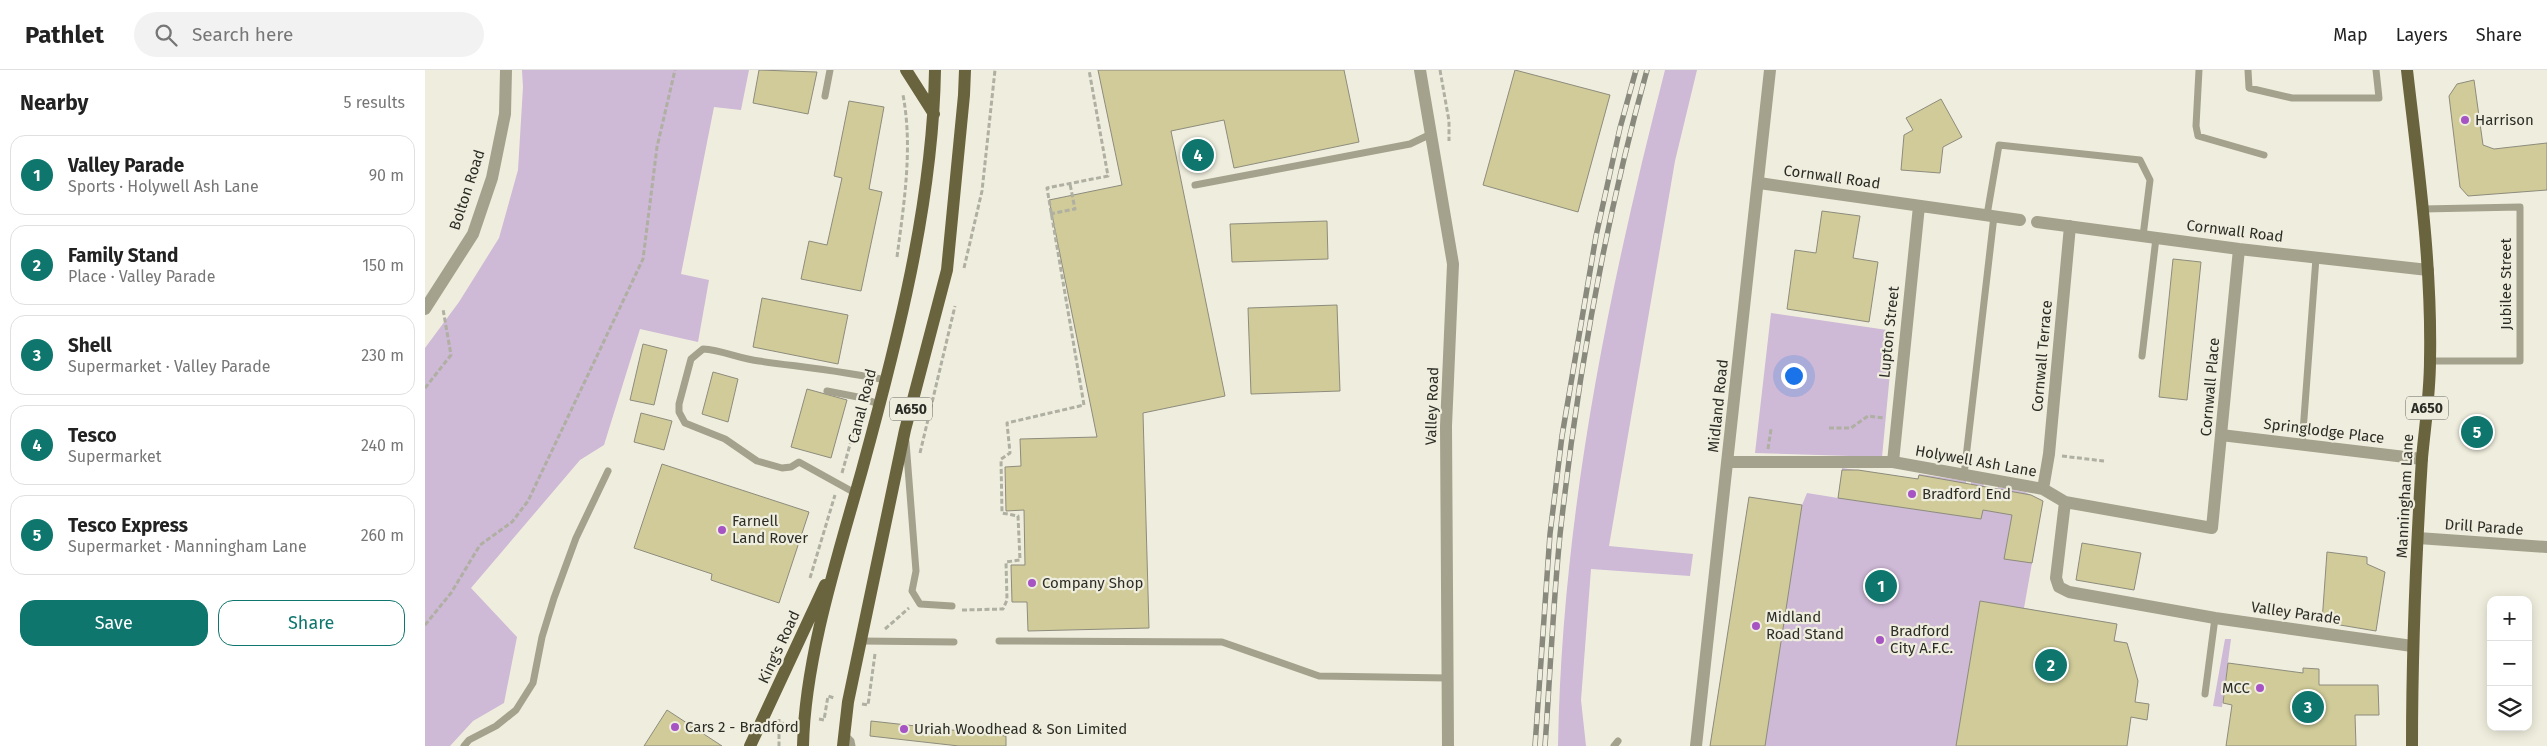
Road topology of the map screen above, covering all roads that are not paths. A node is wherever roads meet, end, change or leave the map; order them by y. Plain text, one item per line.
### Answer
1 (506, 70) edge
2 (831, 70) edge
3 (906, 70) edge
4 (935, 70) edge
5 (965, 70) edge
6 (1420, 70) edge
7 (1770, 70) edge
8 (2199, 70) edge
9 (2249, 70) edge
10 (2376, 70) edge
11 (2407, 70) edge
12 (825, 96) dead end
13 (935, 114) junction
14 (1431, 134) junction
15 (2264, 155) dead end
16 (1759, 183) junction
17 (1195, 185) dead end
18 (1919, 206) junction
19 (2423, 209) junction
20 (1991, 216) junction
21 (2020, 220) dead end
22 (2037, 222) dead end
23 (2071, 226) junction
24 (2149, 237) junction
25 (2239, 249) junction
26 (2316, 258) junction
27 (2428, 270) junction
28 (425, 309) edge
29 (2142, 356) dead end
30 (2431, 361) junction
31 (885, 380) junction
32 (827, 391) dead end
33 (878, 404) junction
34 (905, 430) junction
35 (2221, 435) junction
36 (2302, 445) junction
37 (2422, 459) junction
38 (1729, 462) junction
39 (1893, 462) junction
40 (608, 471) dead end
41 (1964, 475) junction
42 (2043, 489) junction
43 (855, 494) junction
44 (2065, 502) junction
45 (2212, 528) joint
46 (2418, 538) junction
47 (2547, 547) edge
48 (836, 562) junction
49 (952, 608) road end
50 (2215, 618) junction
51 (861, 641) junction
52 (999, 641) dead end
53 (954, 642) dead end
54 (2412, 646) junction
55 (1447, 678) junction
56 (2205, 694) dead end
57 (843, 732) junction
58 (464, 746) edge
59 (751, 746) edge
60 (803, 746) edge
61 (843, 746) edge
62 (852, 746) edge
63 (1448, 746) edge
64 (1696, 746) edge
65 (2412, 746) edge

1 - 28 street, Bolton Road
2 - 12 lane
3 - 13 main road
4 - 13 main road, Canal Road / A650
5 - 34 main road, A650
6 - 14 street, Valley Road
7 - 16 street, Midland Road
8 - 15 lane
9 - 10 lane
11 - 19 main road, Manningham Lane / A650
13 - 31 main road, Canal Road / A650
14 - 17 lane
14 - 55 street, Valley Road
16 - 18 street, Cornwall Road
16 - 38 street, Midland Road
18 - 20 street, Cornwall Road
18 - 39 street, Lupton Street
19 - 27 main road, Manningham Lane / A650
19 - 30 lane, Jubilee Street
20 - 21 street, Cornwall Road
20 - 24 lane
20 - 41 lane
22 - 23 street, Cornwall Road
23 - 24 street, Cornwall Road
23 - 42 street, Cornwall Terrace
24 - 25 street, Cornwall Road
24 - 29 lane
25 - 26 street, Cornwall Road
25 - 35 street, Cornwall Place
26 - 27 street, Cornwall Road
26 - 36 lane
27 - 30 main road, Manningham Lane / A650
30 - 37 main road, Manningham Lane / A650
31 - 33 main road, Canal Road / A650
31 - 43 lane
32 - 33 lane
33 - 43 main road, Canal Road / A650
34 - 49 lane
34 - 51 main road, A650
35 - 36 street, Springlodge Place
35 - 45 street, Cornwall Place
36 - 37 street, Springlodge Place
37 - 46 main road, Manningham Lane / A650
38 - 39 street, Holywell Ash Lane
38 - 64 street, Midland Road
39 - 41 street, Holywell Ash Lane
40 - 58 lane
41 - 42 street, Holywell Ash Lane
42 - 44 street, Holywell Ash Lane
43 - 48 main road, Canal Road / A650
44 - 45 street, Holywell Ash Lane
44 - 50 street, Valley Parade
46 - 47 street, Drill Parade
46 - 54 main road, Manningham Lane / A650
48 - 59 main road, King's Road
48 - 60 main road, Canal Road / A650
50 - 54 street, Valley Parade
50 - 56 lane
51 - 53 lane
51 - 57 main road, A650
52 - 55 lane
54 - 65 main road, Manningham Lane / A650
55 - 63 street, Valley Road
57 - 61 main road, A650
57 - 62 lane

